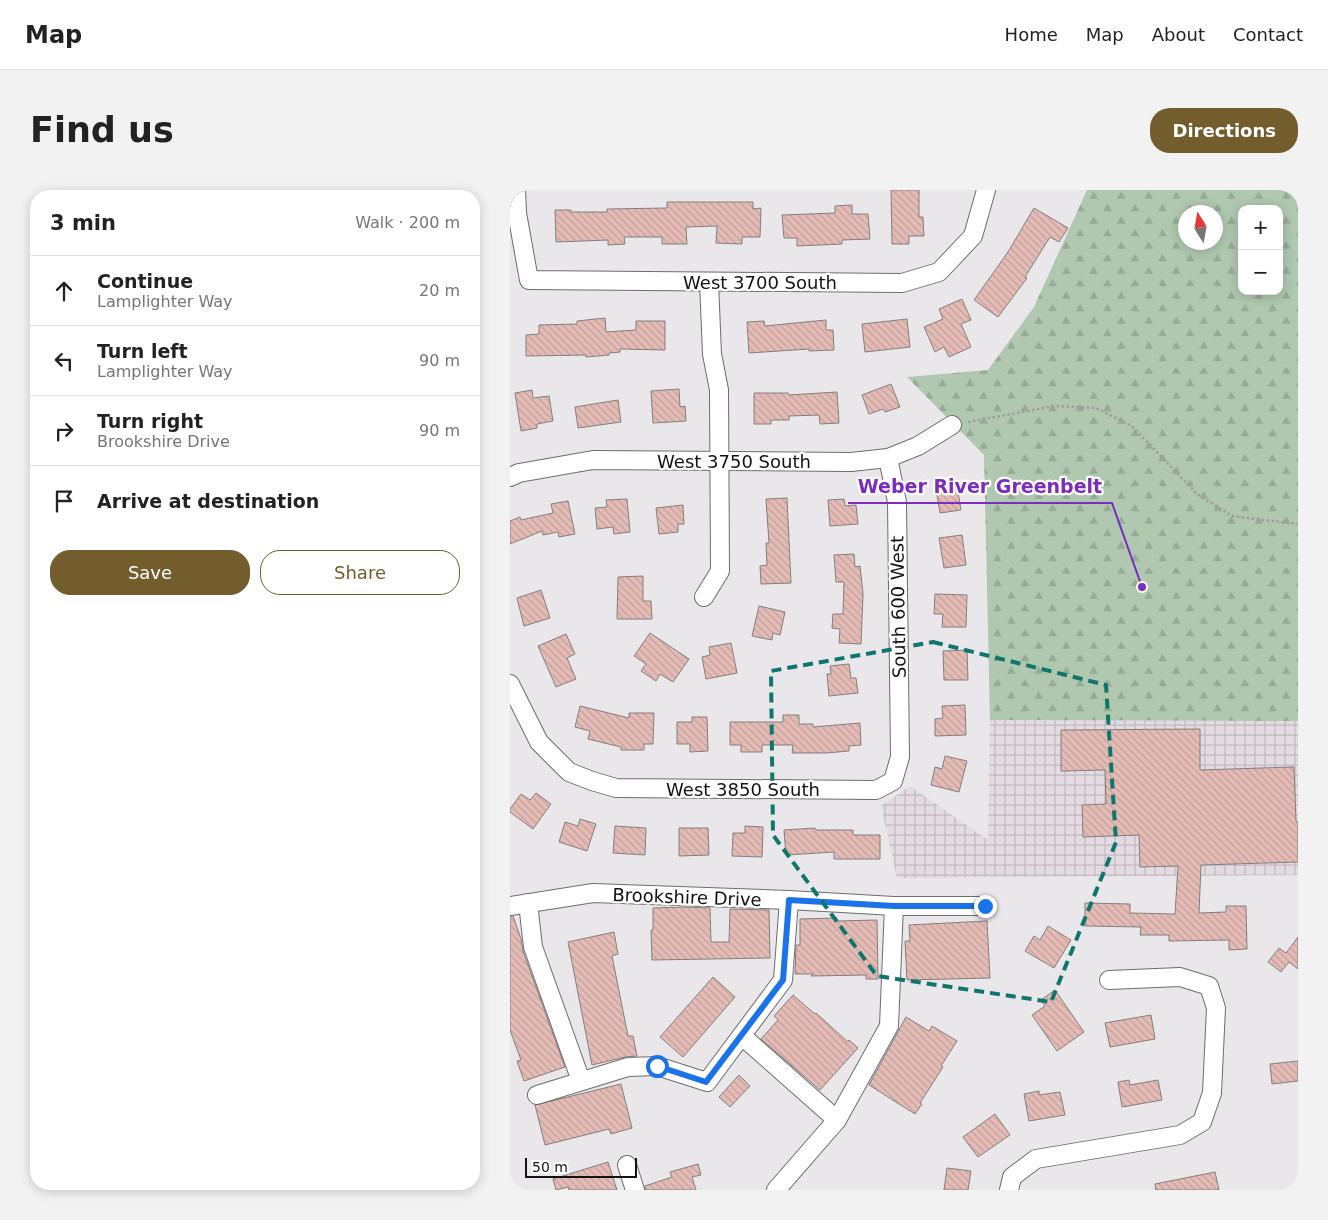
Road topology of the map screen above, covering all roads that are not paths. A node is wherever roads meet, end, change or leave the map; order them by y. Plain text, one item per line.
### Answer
1 (516, 190) edge
2 (986, 190) edge
3 (709, 282) junction
4 (952, 425) road end
5 (888, 458) junction
6 (719, 461) junction
7 (510, 477) edge
8 (704, 597) dead end
9 (510, 684) edge
10 (900, 757) joint
11 (789, 900) junction
12 (528, 903) junction
13 (510, 906) edge
14 (894, 906) junction
15 (985, 906) dead end
16 (1109, 980) dead end
17 (742, 1036) junction
18 (581, 1081) junction
19 (537, 1094) dead end
20 (837, 1120) junction
21 (627, 1165) dead end
22 (1010, 1184) edge
23 (635, 1190) edge
24 (776, 1190) edge

1 - 3 street, West 3700 South
2 - 3 street, West 3700 South
3 - 6 street
4 - 5 street, West 3750 South
5 - 6 street, West 3750 South
5 - 10 street, South 600 West
6 - 7 street, West 3750 South
6 - 8 street
9 - 10 street, West 3850 South
11 - 12 street, Brookshire Drive
11 - 14 street, Brookshire Drive
11 - 17 street
12 - 13 street, Brookshire Drive
12 - 18 street
14 - 15 street, Brookshire Drive
14 - 20 street
16 - 22 street
17 - 18 street
17 - 20 street
18 - 19 street
20 - 24 street
21 - 23 street

